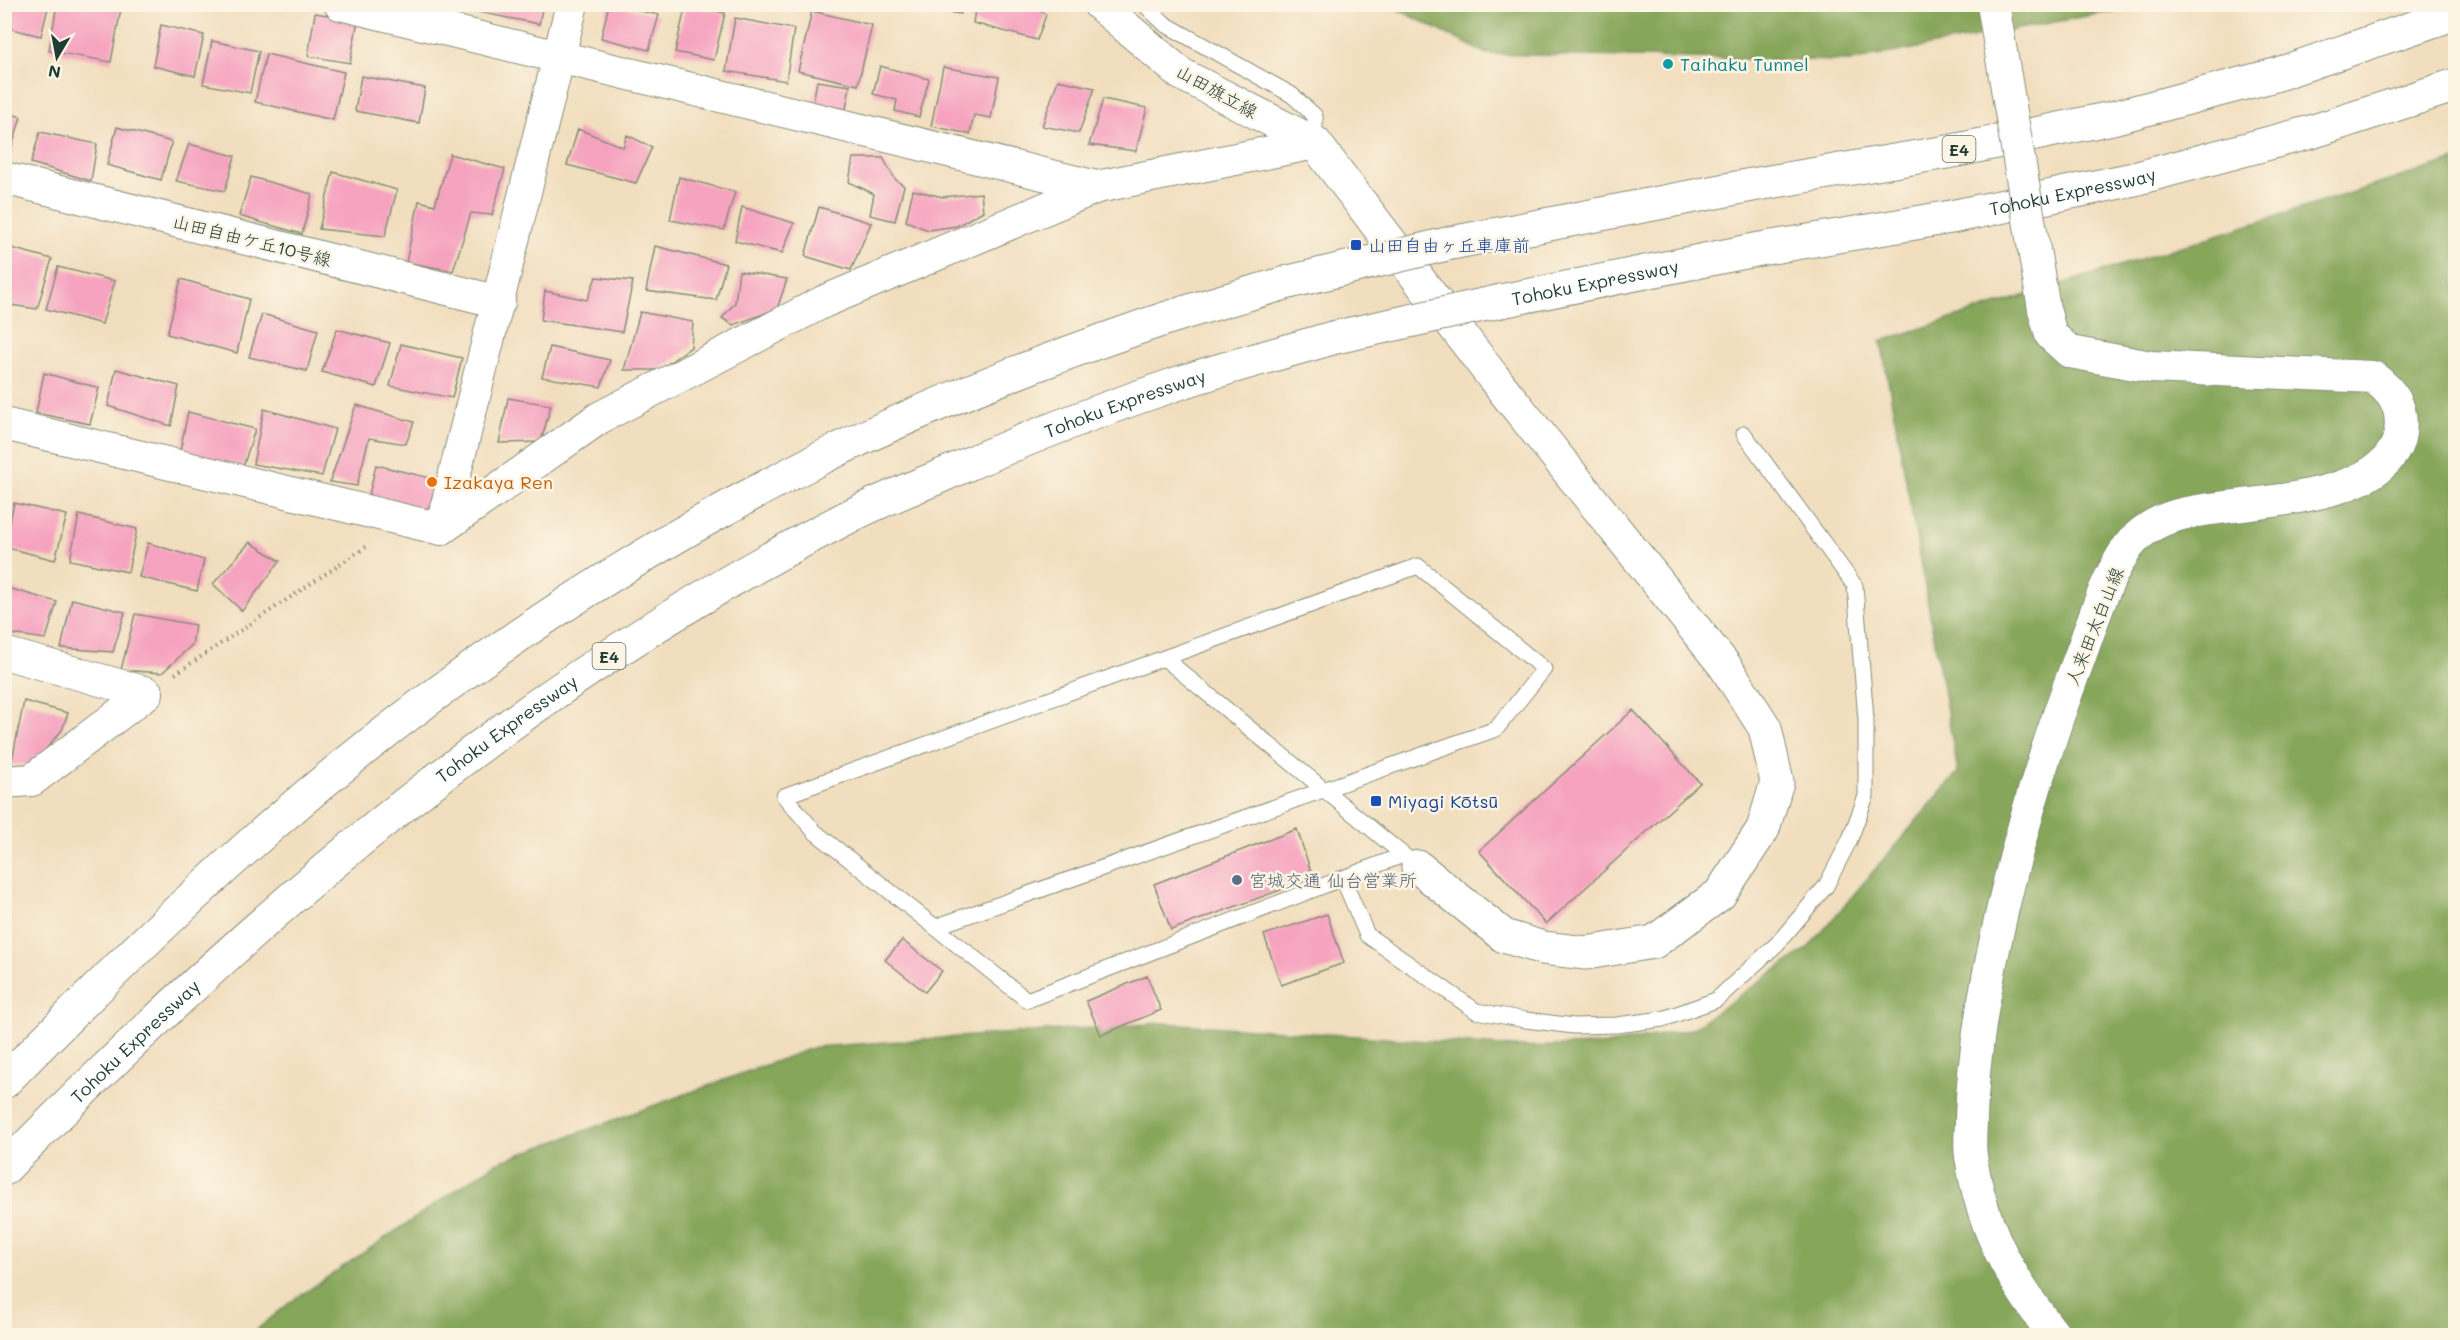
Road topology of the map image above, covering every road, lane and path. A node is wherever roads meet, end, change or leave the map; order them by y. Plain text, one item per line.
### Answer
1 (340, 4) edge
2 (572, 4) edge
3 (1099, 4) edge
4 (1144, 4) edge
5 (1994, 4) edge
6 (2456, 13) edge
7 (559, 58) junction
8 (2456, 85) edge
9 (1315, 143) junction
10 (4, 178) edge
11 (1097, 187) junction
12 (499, 302) junction
13 (4, 424) edge
14 (1744, 434) dead end
15 (406, 521) junction
16 (441, 529) junction
17 (4, 653) edge
18 (1164, 658) junction
19 (147, 693) junction
20 (4, 782) edge
21 (1322, 789) junction
22 (1410, 861) junction
23 (1343, 879) junction
24 (935, 927) junction
25 (4, 1082) edge
26 (4, 1169) edge
27 (2055, 1335) edge

1 - 7 street
2 - 7 street
3 - 9 street, 山田旗立線
4 - 9 lane
5 - 27 street, 人来田太白山線, bridge
6 - 25 main road, E4, bridge
7 - 11 street
7 - 12 street
8 - 26 main road, Tohoku Expressway / E4, bridge
9 - 11 street
9 - 22 main road
10 - 12 street, 山田自由ケ丘10号線
11 - 16 street
12 - 16 street
13 - 15 street
14 - 23 lane
15 - 16 street
15 - 19 path
17 - 19 street
18 - 21 lane
18 - 21 lane
18 - 24 lane
19 - 20 street
21 - 22 lane
21 - 24 lane
22 - 23 lane
23 - 24 lane

